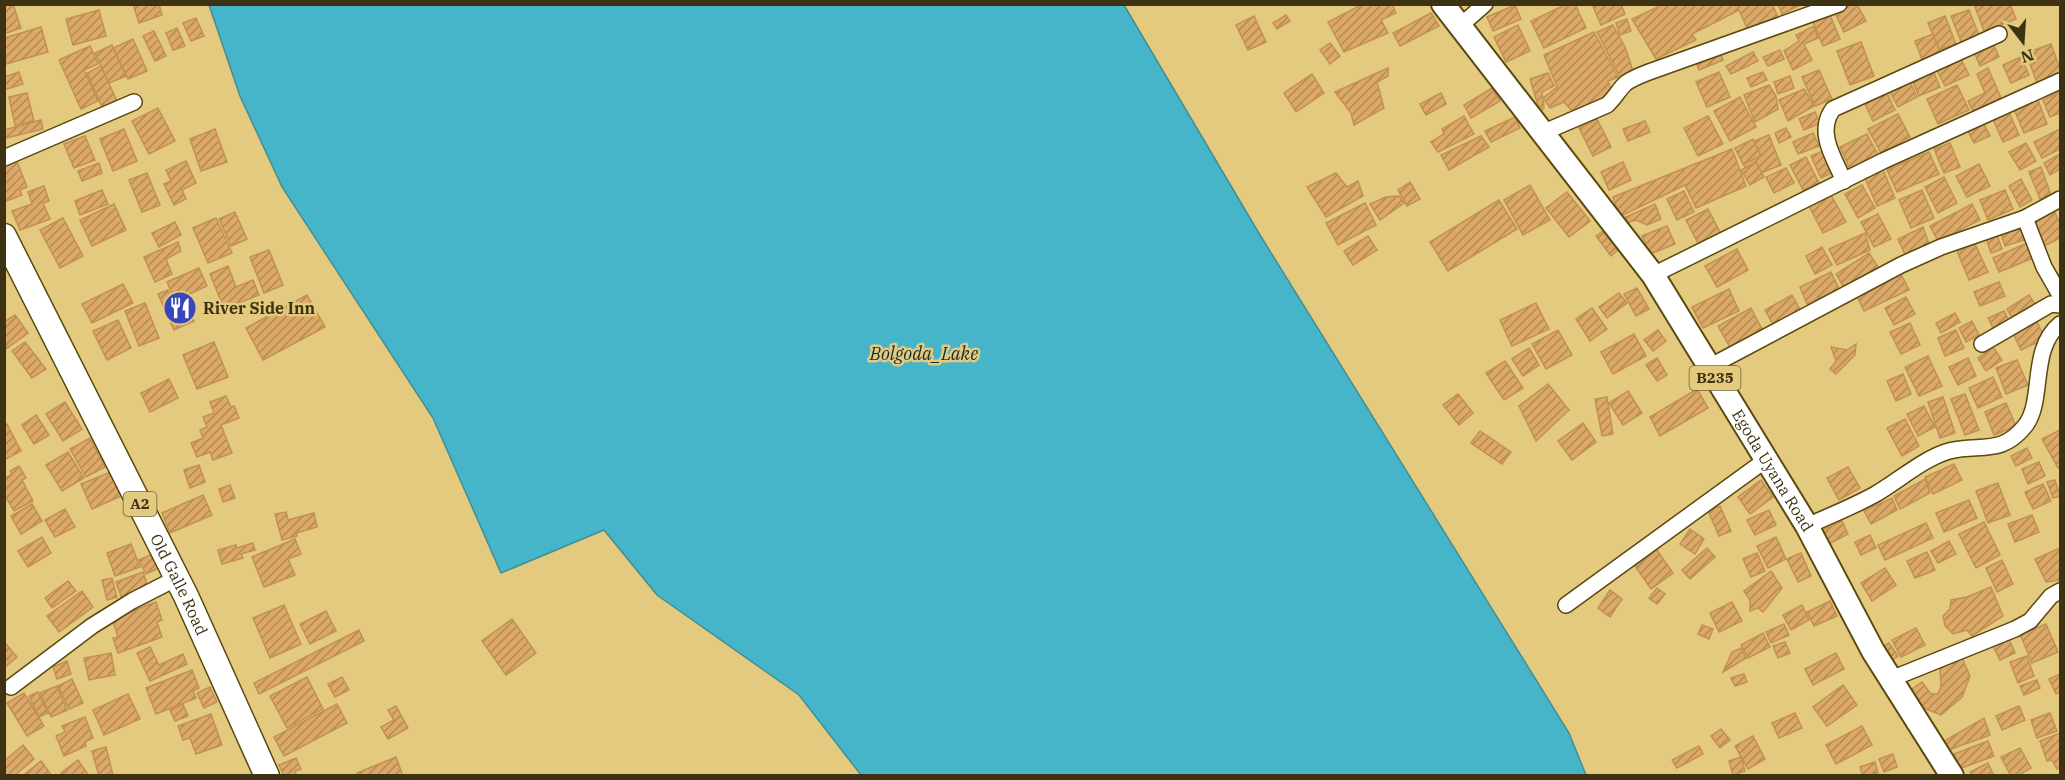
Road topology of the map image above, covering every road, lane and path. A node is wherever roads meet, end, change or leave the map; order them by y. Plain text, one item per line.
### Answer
1 (1443, 4) edge
2 (1485, 4) edge
3 (1839, 4) edge
4 (1459, 27) junction
5 (1999, 34) dead end
6 (2061, 81) edge
7 (134, 102) dead end
8 (1542, 133) junction
9 (4, 158) edge
10 (1844, 181) junction
11 (2061, 199) edge
12 (2025, 218) junction
13 (4, 236) edge
14 (11, 266) edge
15 (1653, 275) junction
16 (2061, 295) edge
17 (2061, 305) edge
18 (2061, 324) edge
19 (1982, 344) dead end
20 (1709, 367) junction
21 (1767, 459) junction
22 (1807, 526) junction
23 (177, 579) junction
24 (2061, 591) edge
25 (1566, 605) dead end
26 (1891, 679) junction
27 (11, 687) dead end
28 (267, 776) edge
29 (1952, 776) edge

1 - 4 main road, Egoda Uyana Road / B235
2 - 4 street
3 - 8 street
4 - 8 main road, Egoda Uyana Road / B235
5 - 10 street
6 - 10 street
7 - 9 street
8 - 15 main road, Egoda Uyana Road / B235
10 - 15 street
11 - 12 street
12 - 16 street
12 - 20 street
13 - 14 highway, Old Galle Road / A2
14 - 23 highway, Old Galle Road / A2
15 - 20 main road, Egoda Uyana Road / B235
17 - 19 street
18 - 22 street
20 - 21 main road, Egoda Uyana Road / B235
21 - 22 main road, Egoda Uyana Road / B235
21 - 25 street
22 - 26 main road, Egoda Uyana Road / B235
23 - 27 street
23 - 28 highway, Old Galle Road / A2
24 - 26 street
26 - 29 main road, Egoda Uyana Road / B235

